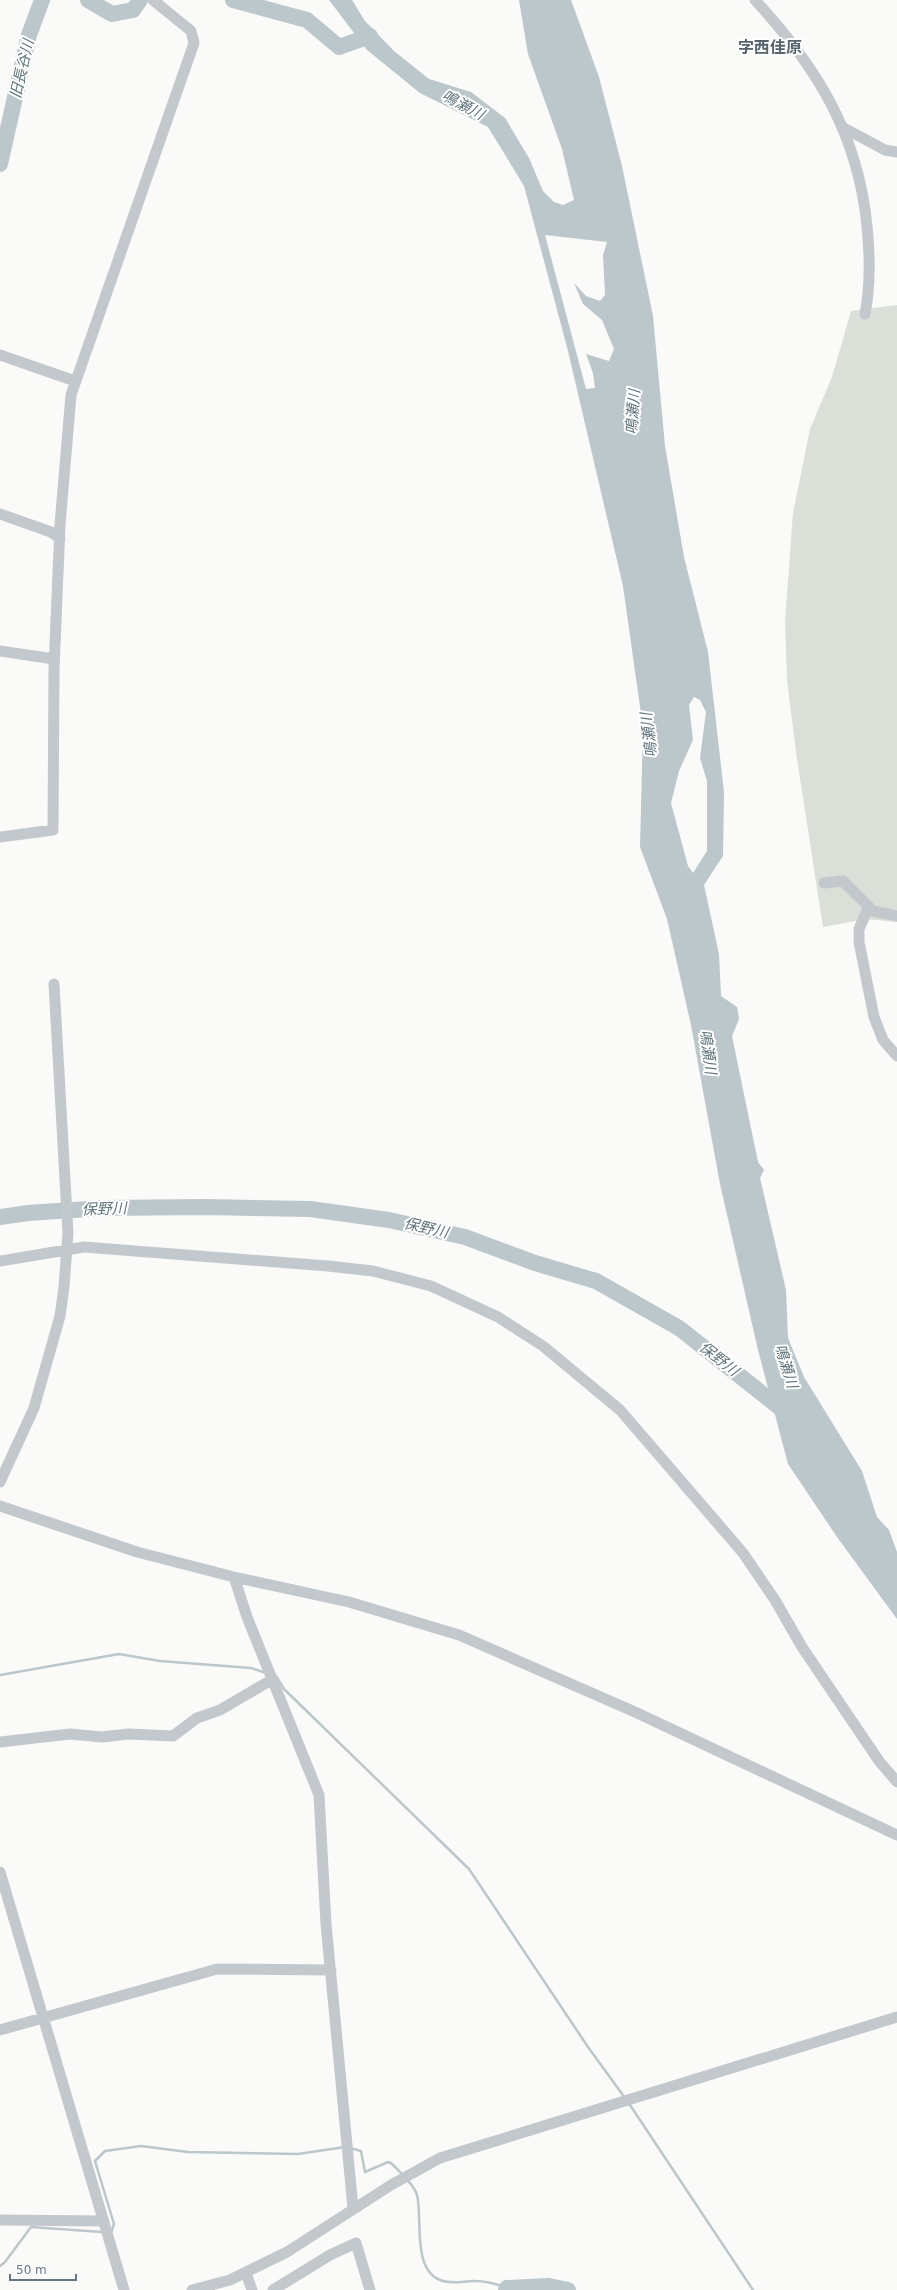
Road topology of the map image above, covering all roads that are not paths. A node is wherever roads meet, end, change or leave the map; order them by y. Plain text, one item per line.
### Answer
1 (154, 0) edge
2 (755, 0) edge
3 (844, 128) junction
4 (897, 152) edge
5 (865, 314) dead end
6 (0, 355) edge
7 (75, 381) junction
8 (0, 514) edge
9 (60, 539) junction
10 (0, 650) edge
11 (54, 659) junction
12 (0, 837) edge
13 (824, 882) dead end
14 (868, 908) junction
15 (897, 916) edge
16 (54, 984) dead end
17 (897, 1056) edge
18 (66, 1250) junction
19 (0, 1261) edge
20 (0, 1482) edge
21 (0, 1506) edge
22 (234, 1577) junction
23 (271, 1675) junction
24 (0, 1742) edge
25 (897, 1782) edge
26 (897, 1835) edge
27 (0, 1872) edge
28 (331, 1970) junction
29 (897, 2016) edge
30 (42, 2020) junction
31 (0, 2030) edge
32 (353, 2208) junction
33 (0, 2220) edge
34 (105, 2224) junction
35 (246, 2273) junction
36 (124, 2290) edge
37 (192, 2290) edge
38 (252, 2290) edge
39 (273, 2290) edge
40 (370, 2290) edge

1 - 7 street
2 - 3 street
3 - 4 street
3 - 5 street
6 - 7 street
7 - 9 street
8 - 9 street
9 - 11 street
10 - 11 street
11 - 12 street
13 - 14 street
14 - 15 street
14 - 17 street
16 - 18 street
18 - 19 street
18 - 20 street
18 - 25 street
21 - 22 street
22 - 23 street
22 - 26 street
23 - 24 street
23 - 28 street
27 - 30 street
28 - 30 street
28 - 32 street
29 - 32 street
30 - 31 street
30 - 34 street
32 - 35 street
33 - 34 street
34 - 36 street
35 - 37 street
35 - 38 street
39 - 40 street

